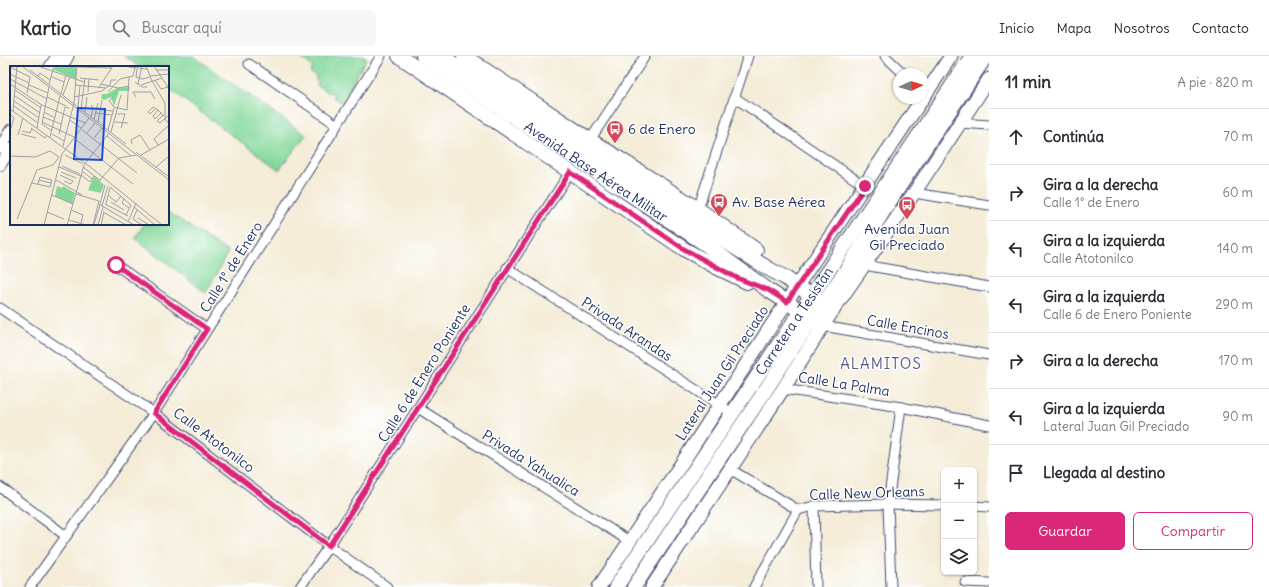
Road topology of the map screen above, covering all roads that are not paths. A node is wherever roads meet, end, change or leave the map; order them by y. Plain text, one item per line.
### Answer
1 (57, 56) edge
2 (68, 56) edge
3 (381, 56) edge
4 (399, 56) edge
5 (423, 56) edge
6 (442, 56) edge
7 (464, 56) edge
8 (645, 56) edge
9 (748, 56) edge
10 (885, 56) edge
11 (951, 56) edge
12 (972, 56) edge
13 (986, 56) edge
14 (249, 64) dead end
15 (51, 66) edge
16 (63, 66) edge
17 (898, 68) edge
18 (989, 79) edge
19 (929, 87) edge
20 (734, 97) junction
21 (918, 104) edge
22 (960, 123) junction
23 (337, 125) junction
24 (989, 125) edge
25 (10, 132) edge
26 (590, 140) junction
27 (0, 148) edge
28 (10, 150) edge
29 (0, 165) edge
30 (570, 172) junction
31 (865, 186) junction
32 (914, 193) junction
33 (989, 206) edge
34 (698, 209) junction
35 (116, 265) dead end
36 (864, 265) junction
37 (507, 268) junction
38 (784, 277) junction
39 (797, 286) junction
40 (989, 287) edge
41 (768, 290) junction
42 (811, 295) junction
43 (787, 302) junction
44 (828, 307) junction
45 (0, 308) edge
46 (812, 319) junction
47 (207, 329) junction
48 (989, 355) edge
49 (783, 389) junction
50 (720, 405) junction
51 (901, 407) junction
52 (418, 408) junction
53 (154, 413) junction
54 (732, 413) junction
55 (989, 425) edge
56 (730, 469) junction
57 (0, 487) edge
58 (888, 504) junction
59 (941, 505) edge
60 (814, 506) junction
61 (977, 506) edge
62 (989, 506) edge
63 (798, 510) junction
64 (66, 536) junction
65 (629, 541) junction
66 (329, 546) junction
67 (989, 583) edge
68 (965, 585) edge
69 (30, 587) edge
70 (300, 587) edge
71 (387, 587) edge
72 (599, 587) edge
73 (616, 587) edge
74 (634, 587) edge
75 (652, 587) edge
76 (754, 587) edge
77 (816, 587) edge
78 (891, 587) edge

1 - 15 street
2 - 16 street
3 - 23 street, Calle 1° de Enero
4 - 30 main road, Avenida Base Aérea Militar
5 - 41 main road, Avenida Base Aérea Militar
6 - 38 main road, Avenida Base Aérea Militar
7 - 26 main road, Avenida Base Aérea Militar
8 - 26 street
9 - 20 street
10 - 17 street
11 - 19 main road, Lateral Juan Gil Preciado
12 - 42 main road, Carretera a Tesistán
13 - 44 main road, Carretera a Tesistán
14 - 23 street
18 - 22 main road
20 - 31 street
20 - 34 street
21 - 31 main road, Lateral Juan Gil Preciado
22 - 24 street
22 - 32 main road
23 - 47 street, Calle 1° de Enero
25 - 27 street
26 - 34 main road, Avenida Base Aérea Militar
28 - 29 street
30 - 37 street, Calle 6 de Enero Poniente
30 - 41 main road, Avenida Base Aérea Militar
31 - 39 main road, Lateral Juan Gil Preciado
32 - 33 street
32 - 36 main road
34 - 38 main road, Avenida Base Aérea Militar
35 - 47 street
36 - 40 street
36 - 44 main road
37 - 50 street, Privada Arandas
37 - 52 street, Calle 6 de Enero Poniente
38 - 39 main road, Avenida Base Aérea Militar
39 - 42 main road, Avenida Base Aérea Militar
39 - 43 main road, Lateral Juan Gil Preciado
41 - 43 main road, Avenida Base Aérea Militar
42 - 44 main road, Avenida Base Aérea Militar
42 - 46 main road, Carretera a Tesistán
43 - 46 main road, Avenida Base Aérea Militar
43 - 50 main road, Lateral Juan Gil Preciado
44 - 46 main road, Carretera a Tesistán
45 - 53 street, Calle Atotonilco
46 - 48 street, Calle Encinos
46 - 49 main road
46 - 54 main road, Carretera a Tesistán
46 - 74 main road, Carretera a Tesistán
47 - 53 street, Calle 1° de Enero
49 - 51 street, Calle La Palma
49 - 56 main road
50 - 54 street, Privada Arandas
50 - 65 main road, Lateral Juan Gil Preciado
51 - 55 street, Calle La Palma
51 - 58 street
52 - 65 street, Privada Yahualica
52 - 66 street, Calle 6 de Enero Poniente
53 - 64 street, Calle 1° de Enero
53 - 66 street, Calle Atotonilco
54 - 73 main road, Carretera a Tesistán
56 - 63 street, Calle New Orleans
56 - 75 main road
57 - 64 street
58 - 59 street, Calle New Orleans
58 - 60 street, Calle New Orleans
58 - 78 street
60 - 63 street, Calle New Orleans
60 - 77 street
61 - 62 street
63 - 76 street
64 - 69 street, Calle 1° de Enero
65 - 72 main road, Lateral Juan Gil Preciado
66 - 70 street, Calle 6 de Enero Poniente
66 - 71 street, Calle Atotonilco
67 - 68 street

